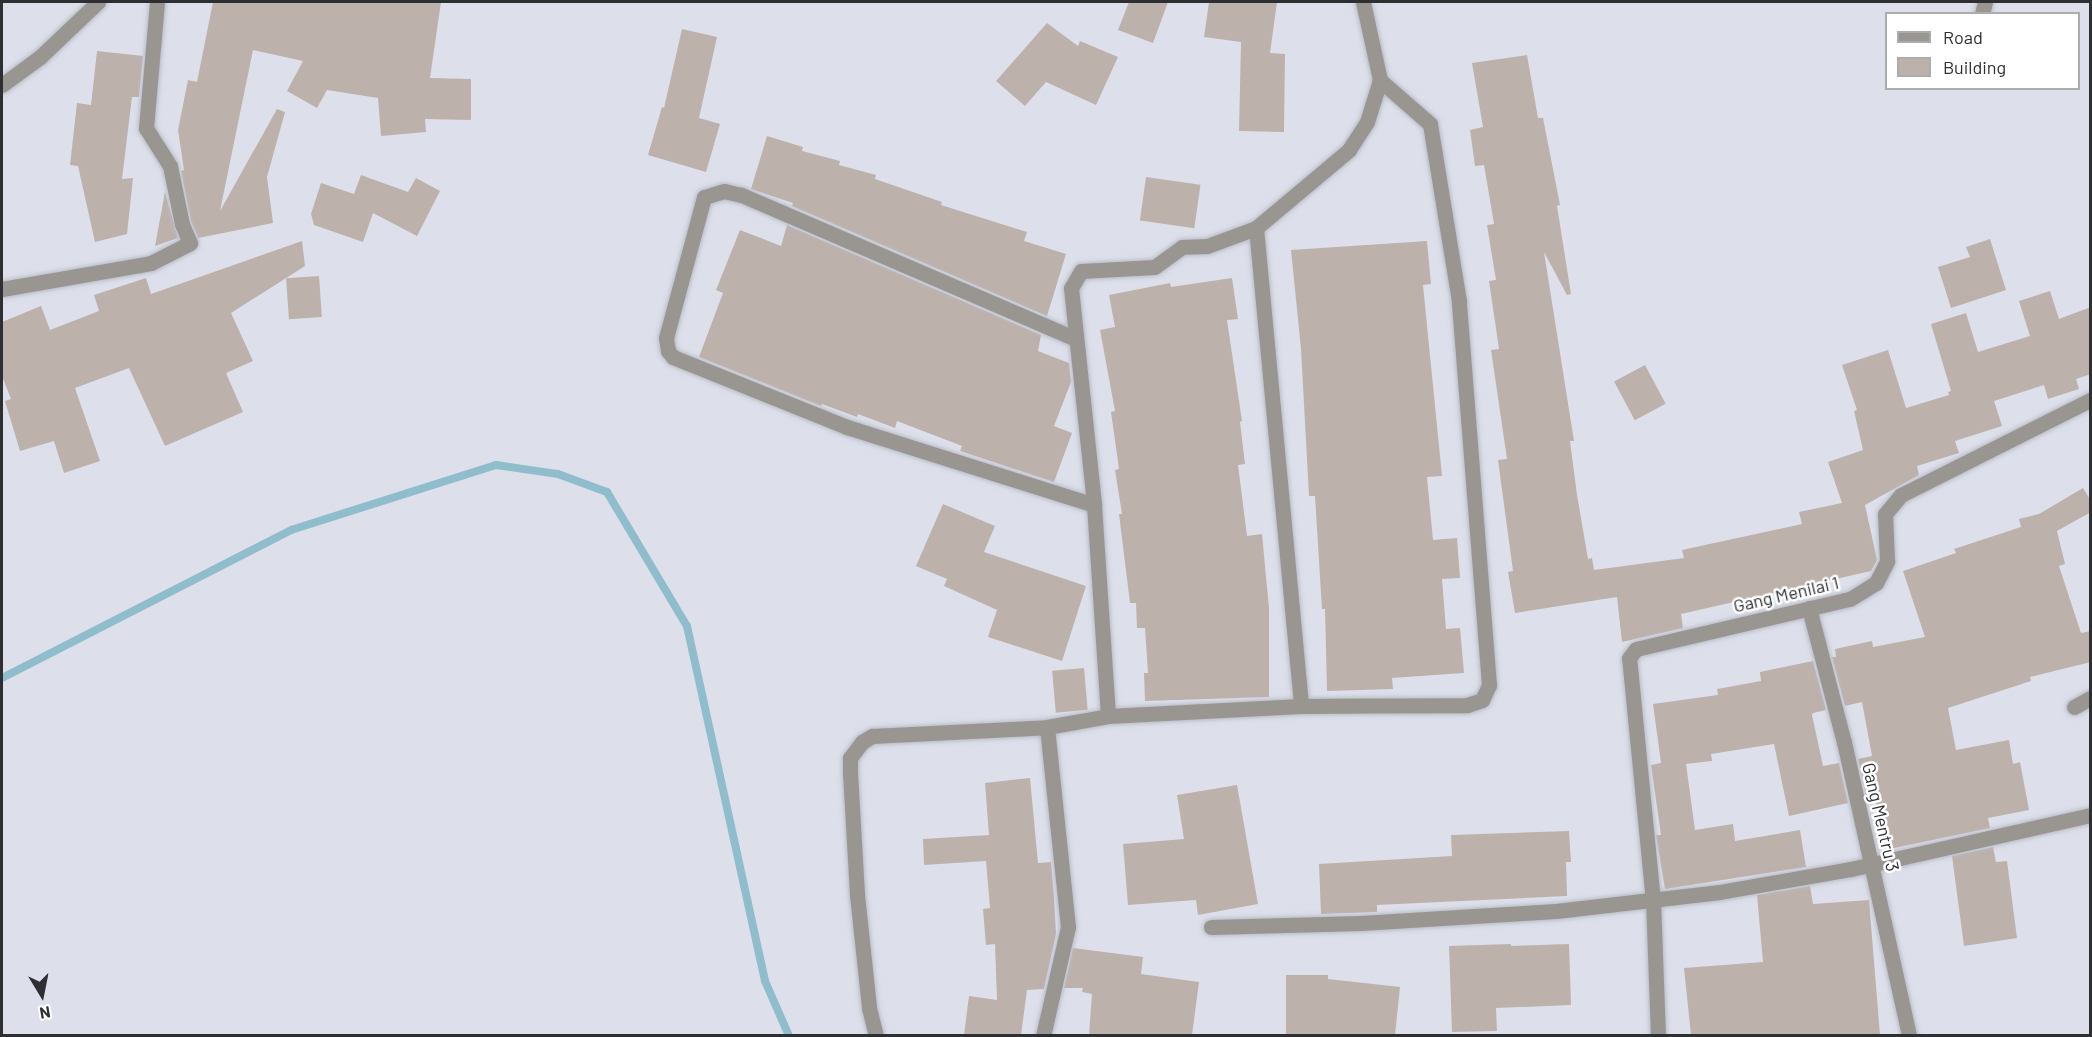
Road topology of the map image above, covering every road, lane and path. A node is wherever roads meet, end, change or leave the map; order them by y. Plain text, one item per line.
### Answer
1 (98, 2) edge
2 (158, 2) edge
3 (1363, 2) edge
4 (1380, 80) junction
5 (2, 85) edge
6 (1256, 228) junction
7 (2, 290) edge
8 (1076, 339) junction
9 (2090, 402) edge
10 (1094, 505) junction
11 (1809, 608) junction
12 (2091, 698) edge
13 (1301, 706) junction
14 (2074, 707) dead end
15 (1108, 716) junction
16 (1047, 727) junction
17 (2091, 816) edge
18 (1872, 865) junction
19 (1653, 901) junction
20 (1210, 927) dead end
21 (876, 1035) edge
22 (1043, 1035) edge
23 (1658, 1035) edge
24 (1909, 1035) edge

1 - 5 street
2 - 7 street
3 - 4 street
4 - 6 street
4 - 13 street
6 - 8 street
6 - 13 street
8 - 10 street
8 - 10 street
9 - 11 street, Gang Menilai 1
10 - 15 street
11 - 18 street, Gang Mentru 3
11 - 19 street, Gang Menilai 1
12 - 14 street
13 - 15 street
15 - 16 street
16 - 21 street
16 - 22 street
17 - 18 street
18 - 19 street
18 - 24 street, Gang Mentru 3
19 - 20 street
19 - 23 street

